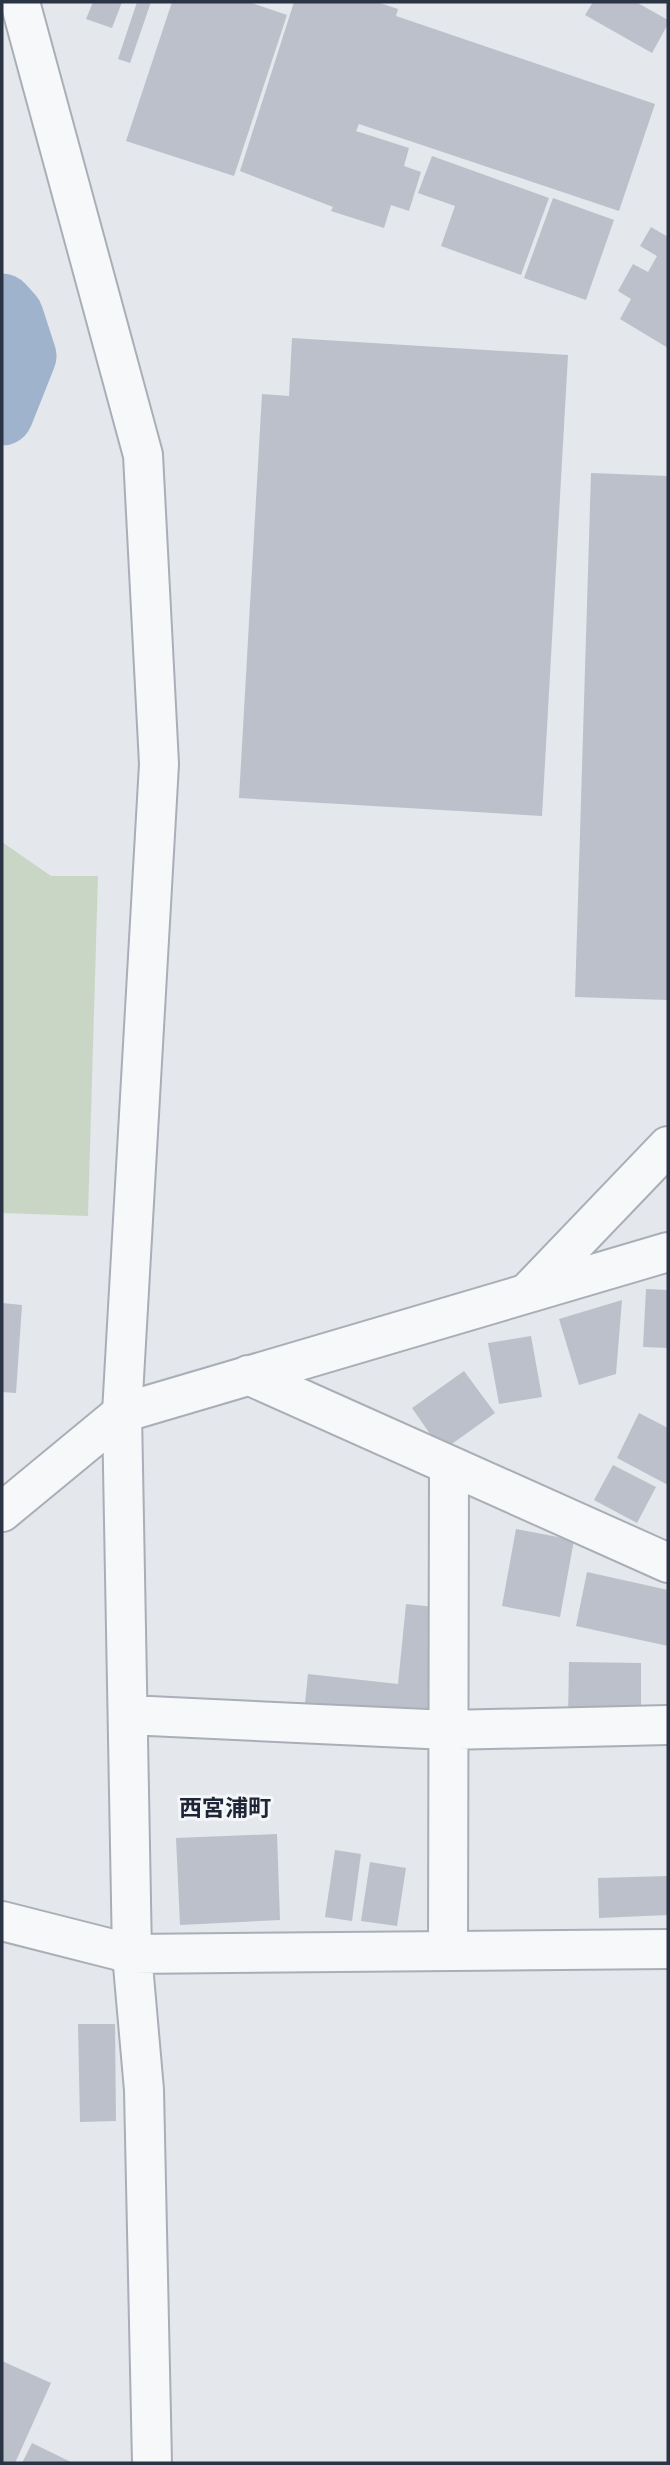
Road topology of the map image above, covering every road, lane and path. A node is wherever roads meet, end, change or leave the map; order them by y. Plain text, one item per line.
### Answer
1 (20, 2) edge
2 (668, 1146) edge
3 (668, 1252) edge
4 (527, 1293) junction
5 (248, 1375) junction
6 (122, 1413) junction
7 (449, 1466) junction
8 (2, 1512) edge
9 (668, 1563) edge
10 (128, 1716) junction
11 (668, 1725) edge
12 (448, 1730) junction
13 (2, 1921) edge
14 (668, 1949) edge
15 (448, 1951) junction
16 (132, 1954) junction
17 (152, 2463) edge

1 - 6 street
2 - 4 street
3 - 4 street
4 - 5 street
5 - 6 street
5 - 7 street
6 - 8 street
6 - 10 street
7 - 9 street
7 - 12 street
10 - 12 street
10 - 16 street
11 - 12 street
12 - 15 street
13 - 16 street
14 - 15 street
15 - 16 street
16 - 17 street

